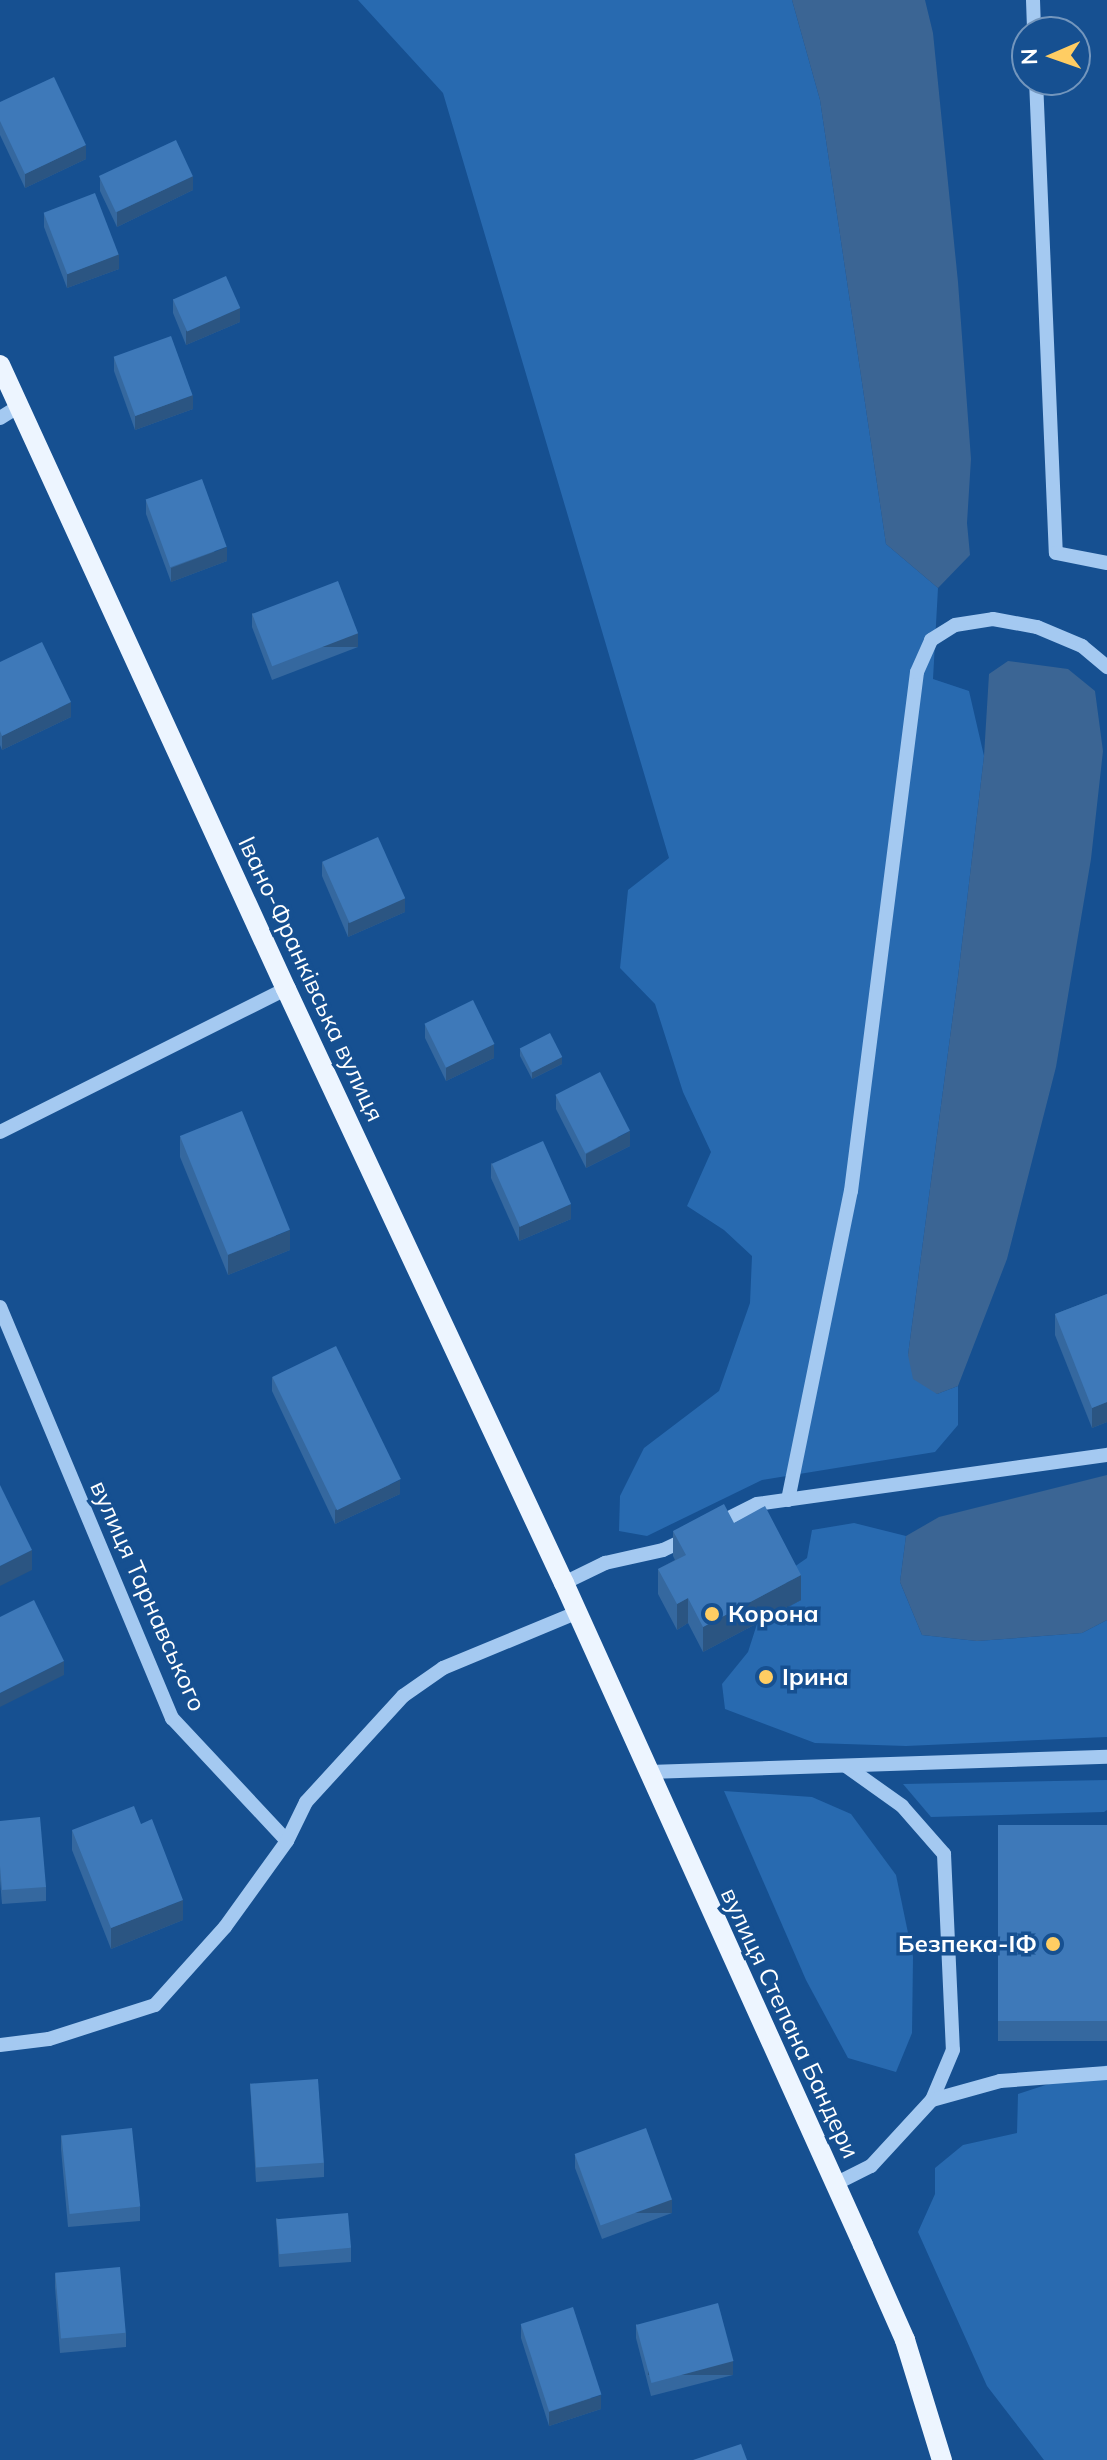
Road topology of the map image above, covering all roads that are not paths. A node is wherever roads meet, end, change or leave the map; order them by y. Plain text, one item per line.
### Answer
1 (1037, 96) edge
2 (0, 365) edge
3 (19, 406) junction
4 (0, 418) edge
5 (1107, 563) edge
6 (1107, 667) edge
7 (286, 989) junction
8 (0, 1132) edge
9 (0, 1307) edge
10 (1107, 1455) edge
11 (788, 1500) junction
12 (564, 1583) junction
13 (578, 1612) junction
14 (1107, 1757) edge
15 (846, 1766) junction
16 (649, 1772) junction
17 (287, 1841) junction
18 (0, 2045) edge
19 (1107, 2073) edge
20 (932, 2100) junction
21 (835, 2184) junction
22 (942, 2460) edge

1 - 5 street
2 - 3 main road, Івано-Франківська вулиця
3 - 4 street
3 - 7 main road, Івано-Франківська вулиця
6 - 11 street
7 - 8 street
7 - 12 main road, Івано-Франківська вулиця
9 - 17 street, вулиця Тарнавського
10 - 11 street
11 - 12 street
12 - 13 main road, Івано-Франківська вулиця
13 - 16 main road, вулиця Степана Бандери
13 - 17 street
14 - 15 street
15 - 16 street
15 - 20 street
16 - 21 main road, вулиця Степана Бандери
17 - 18 street
19 - 20 street
20 - 21 street
21 - 22 main road, вулиця Степана Бандери

